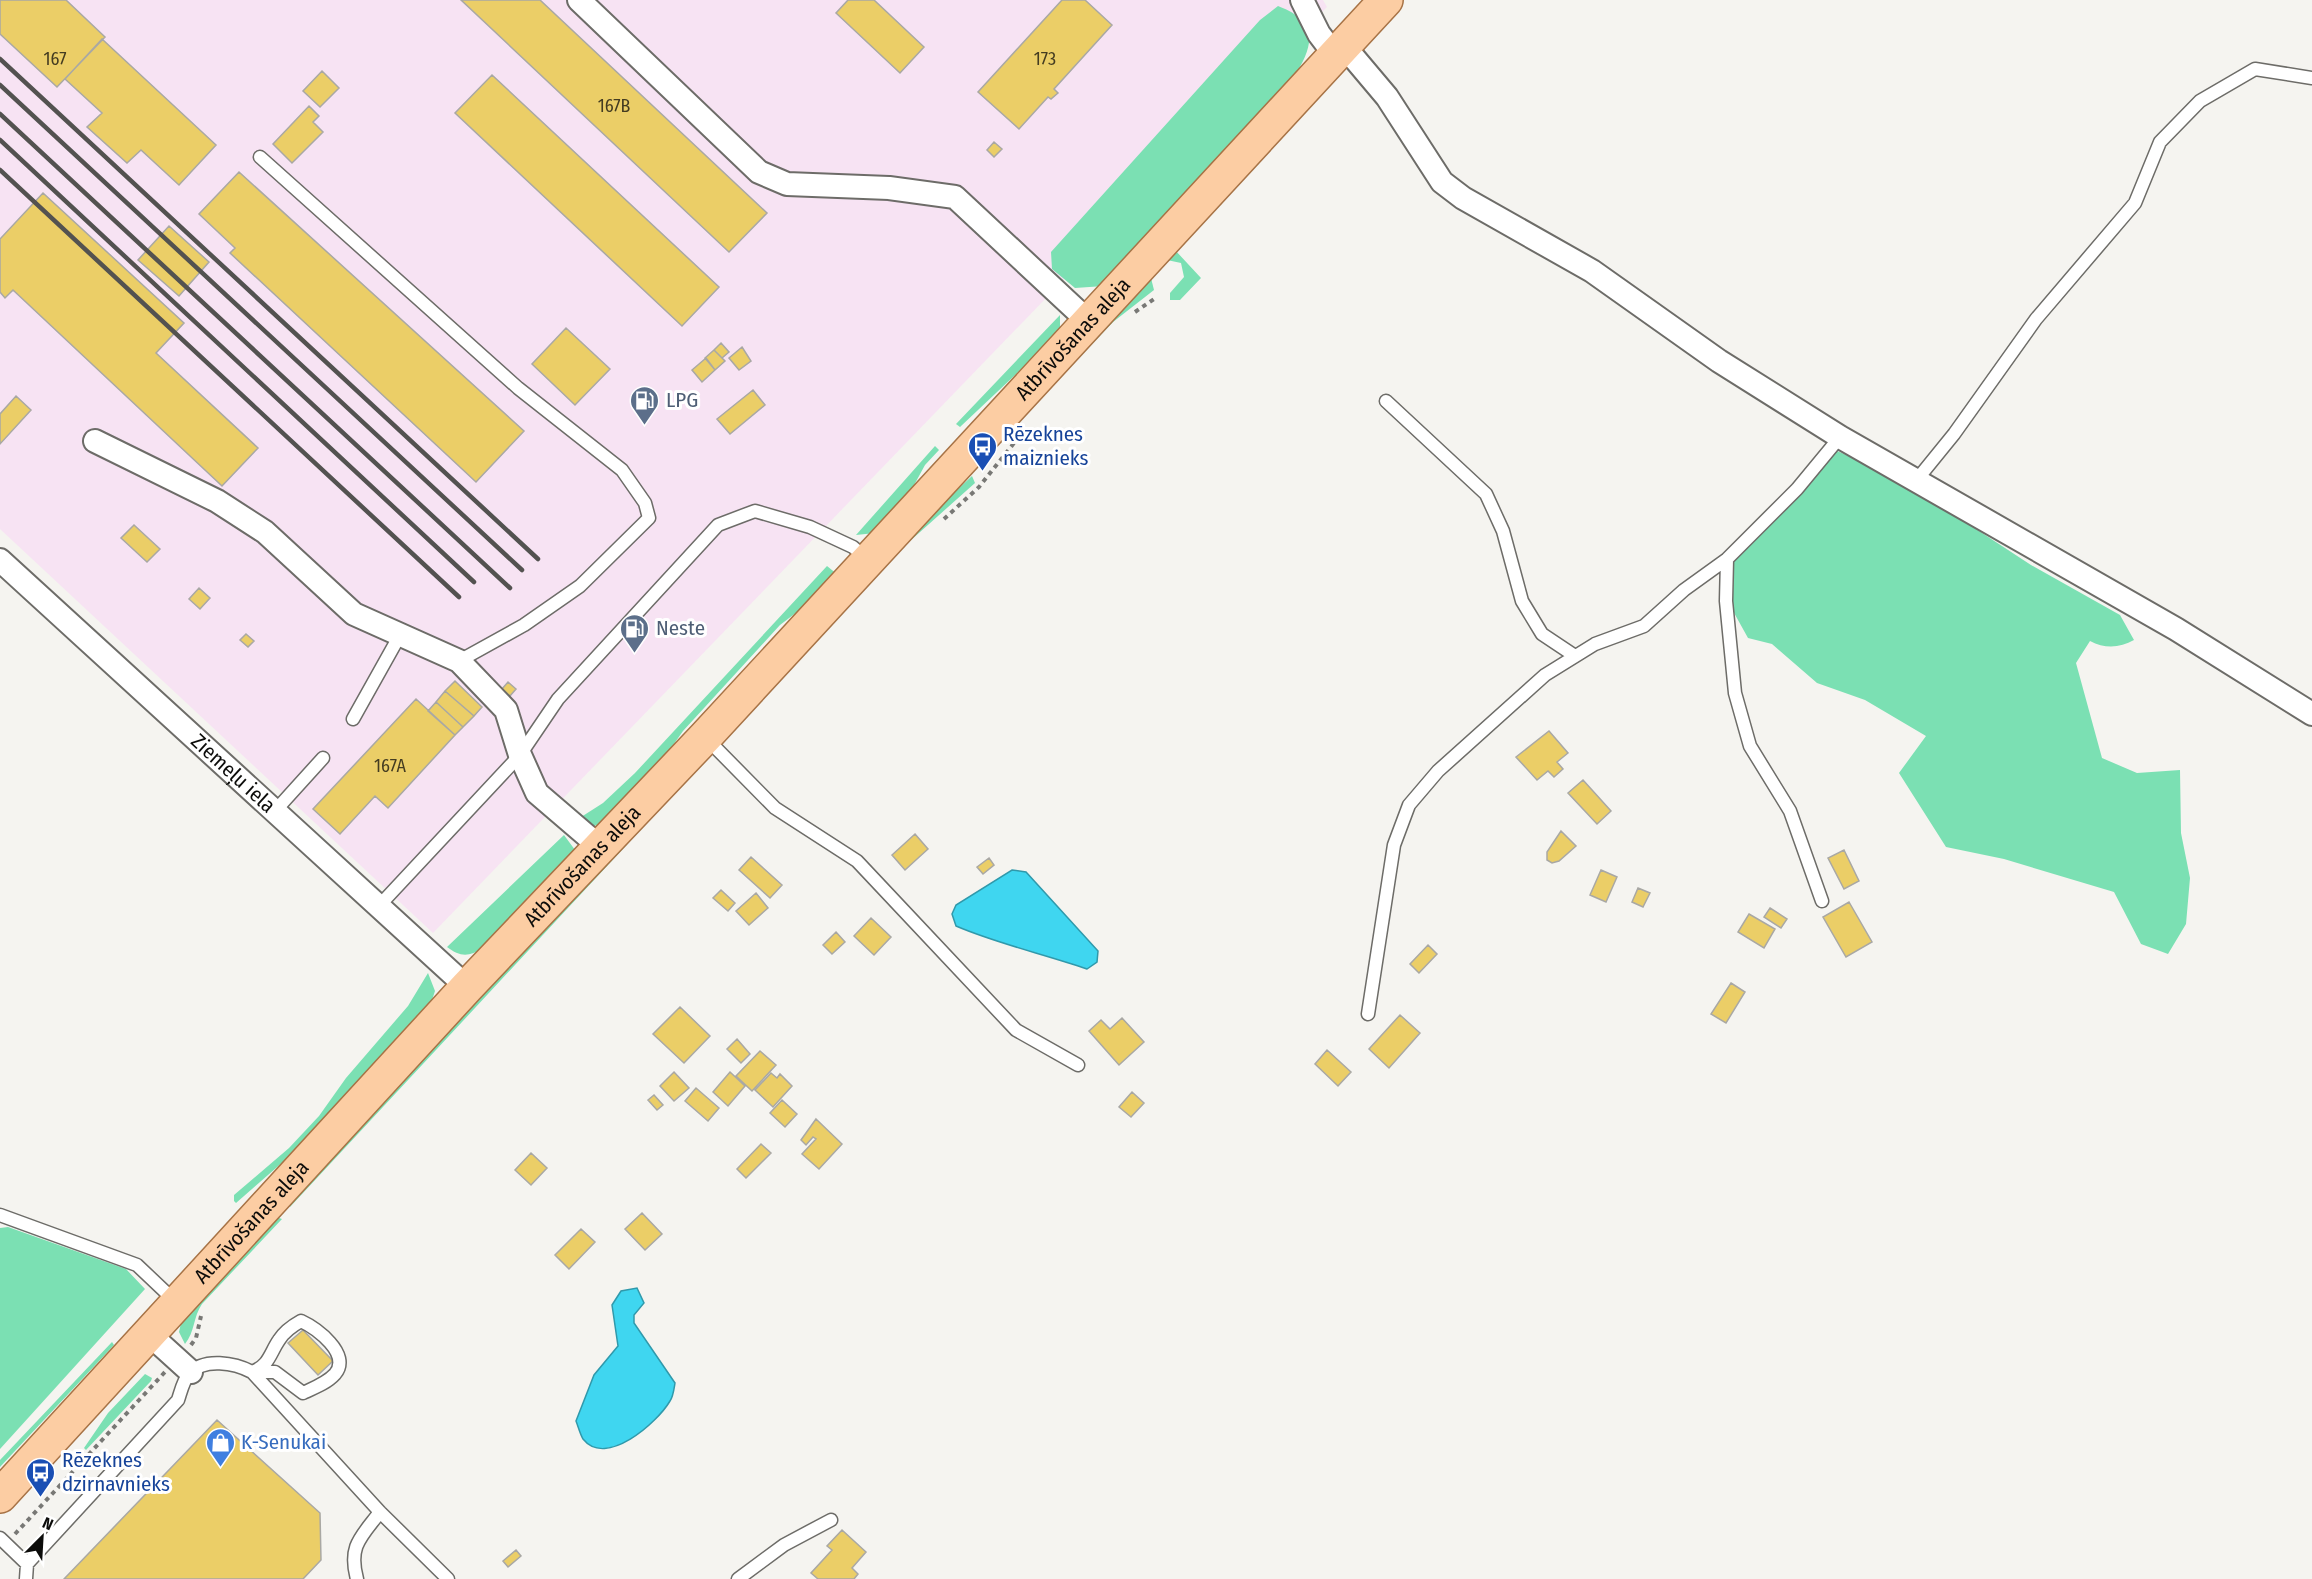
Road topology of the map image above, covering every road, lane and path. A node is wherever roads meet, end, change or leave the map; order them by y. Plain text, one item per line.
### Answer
1 (579, 0) edge
2 (1302, 0) edge
3 (1386, 0) edge
4 (1339, 51) junction
5 (2312, 78) edge
6 (260, 157) dead end
7 (1088, 321) junction
8 (1386, 401) dead end
9 (1840, 437) junction
10 (95, 441) dead end
11 (1916, 482) junction
12 (868, 559) junction
13 (1727, 559) junction
14 (0, 560) edge
15 (400, 635) junction
16 (1575, 656) junction
17 (459, 661) junction
18 (2312, 714) edge
19 (353, 719) dead end
20 (705, 737) junction
21 (520, 755) junction
22 (323, 758) dead end
23 (274, 811) junction
24 (600, 847) junction
25 (1822, 901) dead end
26 (378, 907) junction
27 (467, 987) junction
28 (1368, 1014) dead end
29 (1078, 1065) dead end
30 (0, 1215) edge
31 (177, 1303) junction
32 (149, 1334) junction
33 (190, 1372) junction
34 (252, 1372) junction
35 (0, 1496) edge
36 (380, 1512) junction
37 (831, 1520) dead end
38 (0, 1538) edge
39 (27, 1564) junction
40 (26, 1579) edge
41 (357, 1579) edge
42 (448, 1579) edge
43 (738, 1579) edge

1 - 7 street
2 - 4 street
3 - 4 main road, Atbrīvošanas aleja
4 - 7 main road, Atbrīvošanas aleja
4 - 9 street
5 - 11 lane
6 - 17 lane
7 - 12 main road, Atbrīvošanas aleja
8 - 16 lane
9 - 11 street
9 - 13 lane
10 - 15 street
11 - 18 street
12 - 20 main road, Atbrīvošanas aleja
12 - 21 lane
13 - 16 lane
13 - 25 lane
14 - 23 street, Ziemeļu iela
15 - 17 street
15 - 19 lane
16 - 28 lane
17 - 21 street
20 - 24 main road, Atbrīvošanas aleja
20 - 29 lane
21 - 24 street
21 - 26 lane
22 - 23 lane
23 - 26 street, Ziemeļu iela
24 - 27 main road, Atbrīvošanas aleja
26 - 27 street, Ziemeļu iela
27 - 31 main road, Atbrīvošanas aleja
30 - 31 lane
31 - 32 main road, Atbrīvošanas aleja
32 - 33 street
32 - 35 main road, Atbrīvošanas aleja
33 - 34 lane
33 - 39 lane
34 - 34 lane
34 - 36 lane
36 - 41 lane
36 - 42 lane
37 - 43 lane
38 - 39 lane
39 - 40 lane

